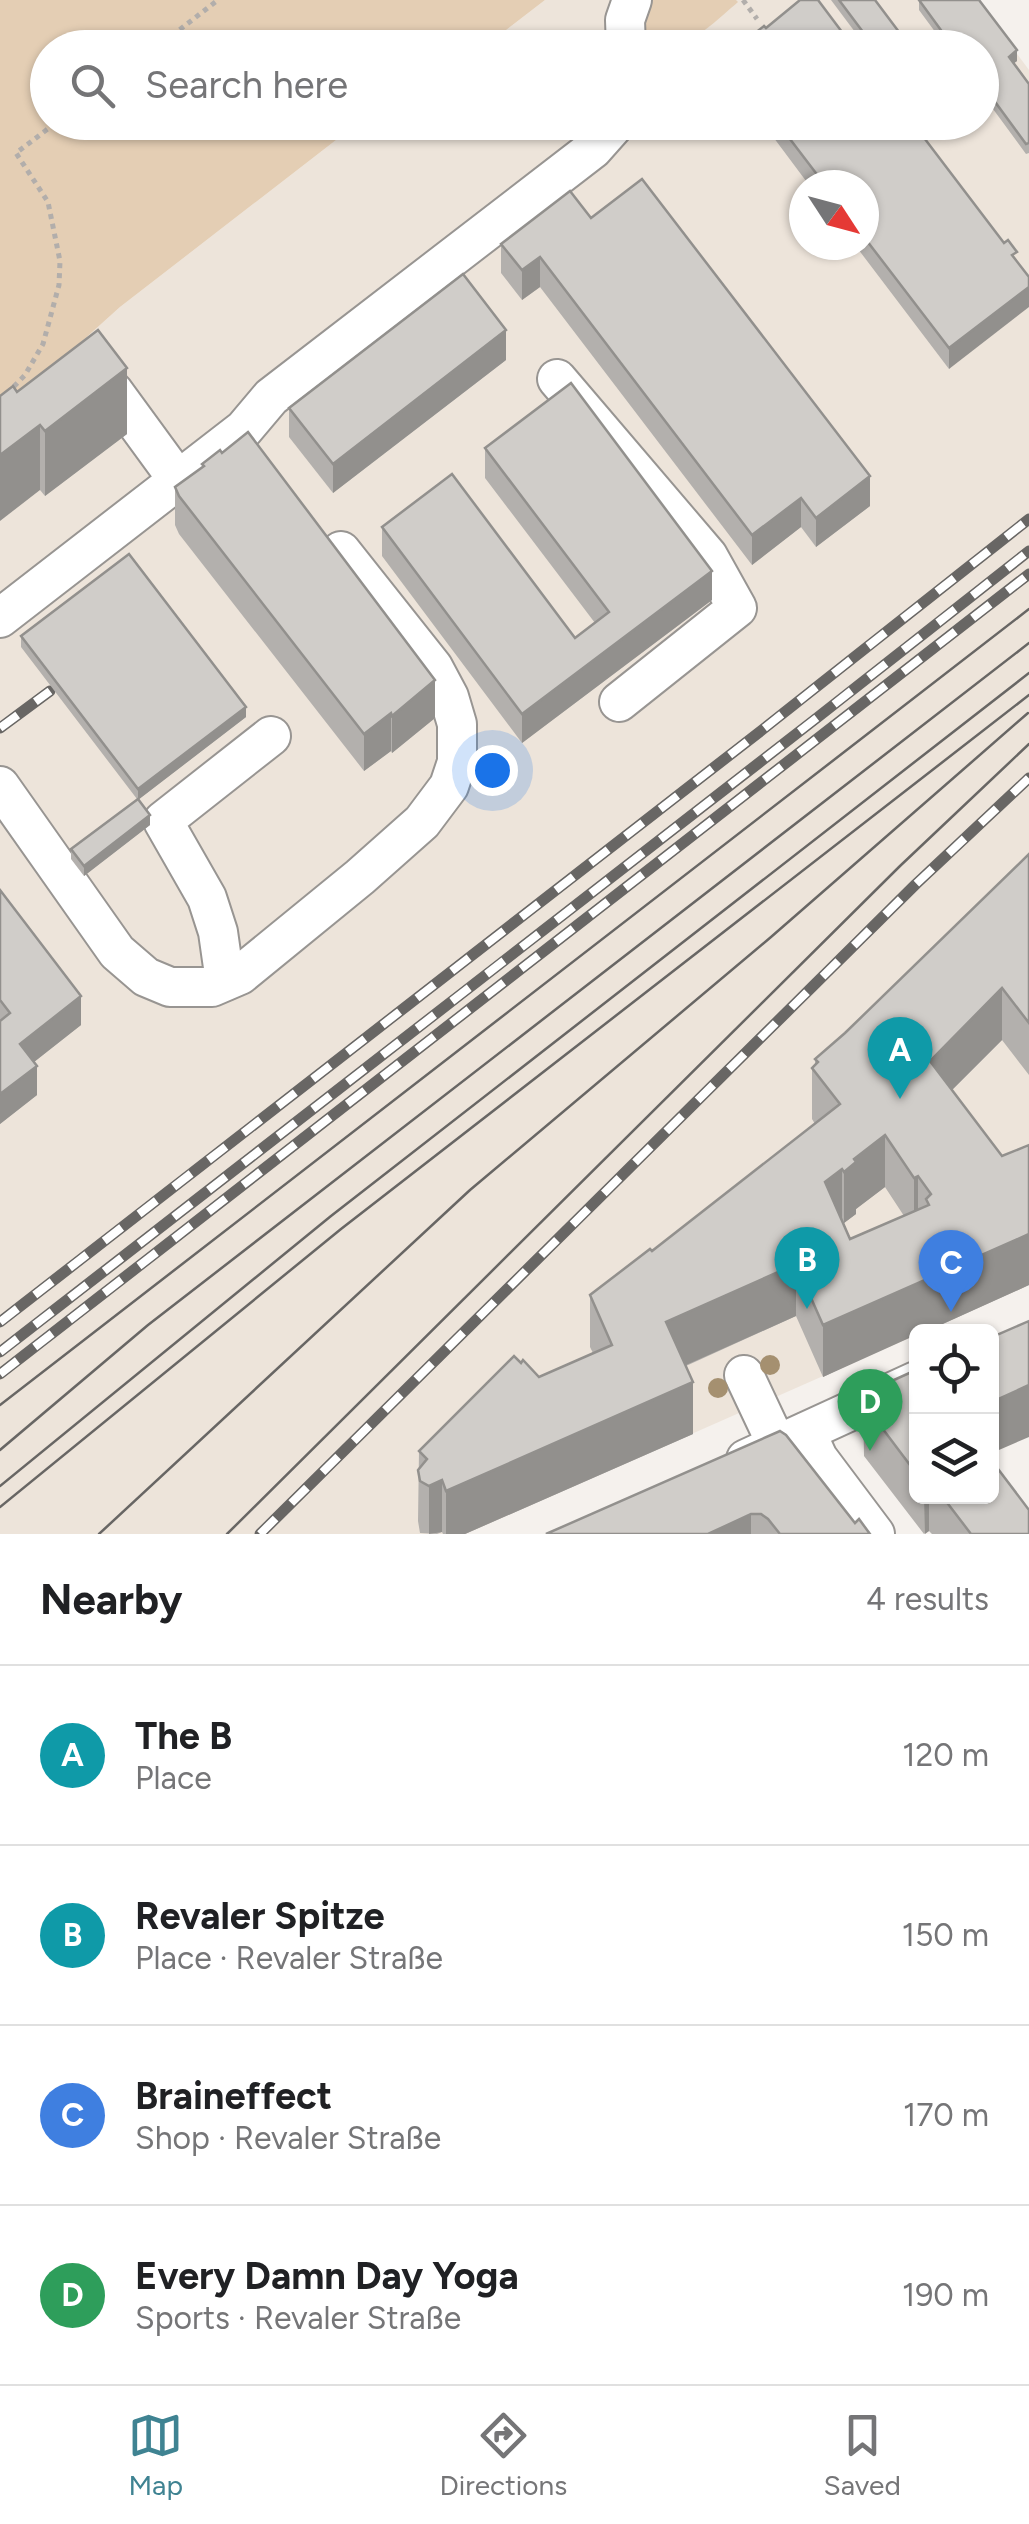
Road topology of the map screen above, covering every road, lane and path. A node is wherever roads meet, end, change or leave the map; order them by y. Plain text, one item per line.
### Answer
1 (218, 0) edge
2 (632, 0) edge
3 (743, 0) edge
4 (757, 19) dead end
5 (179, 30) edge
6 (625, 30) edge
7 (34, 140) edge
8 (601, 140) edge
9 (556, 379) dead end
10 (113, 391) edge
11 (0, 401) edge
12 (178, 480) junction
13 (341, 551) edge
14 (0, 618) edge
15 (619, 702) dead end
16 (271, 736) dead end
17 (0, 786) edge
18 (225, 981) junction
19 (744, 1375) dead end
20 (909, 1384) edge
21 (792, 1438) junction
22 (724, 1470) edge
23 (875, 1534) edge

1 - 5 path
2 - 6 street
3 - 4 path
7 - 11 path
8 - 12 street
9 - 15 street
10 - 12 street
12 - 14 street
13 - 18 street
16 - 18 street
17 - 18 street
19 - 21 street
20 - 21 street
21 - 22 street
21 - 23 street

